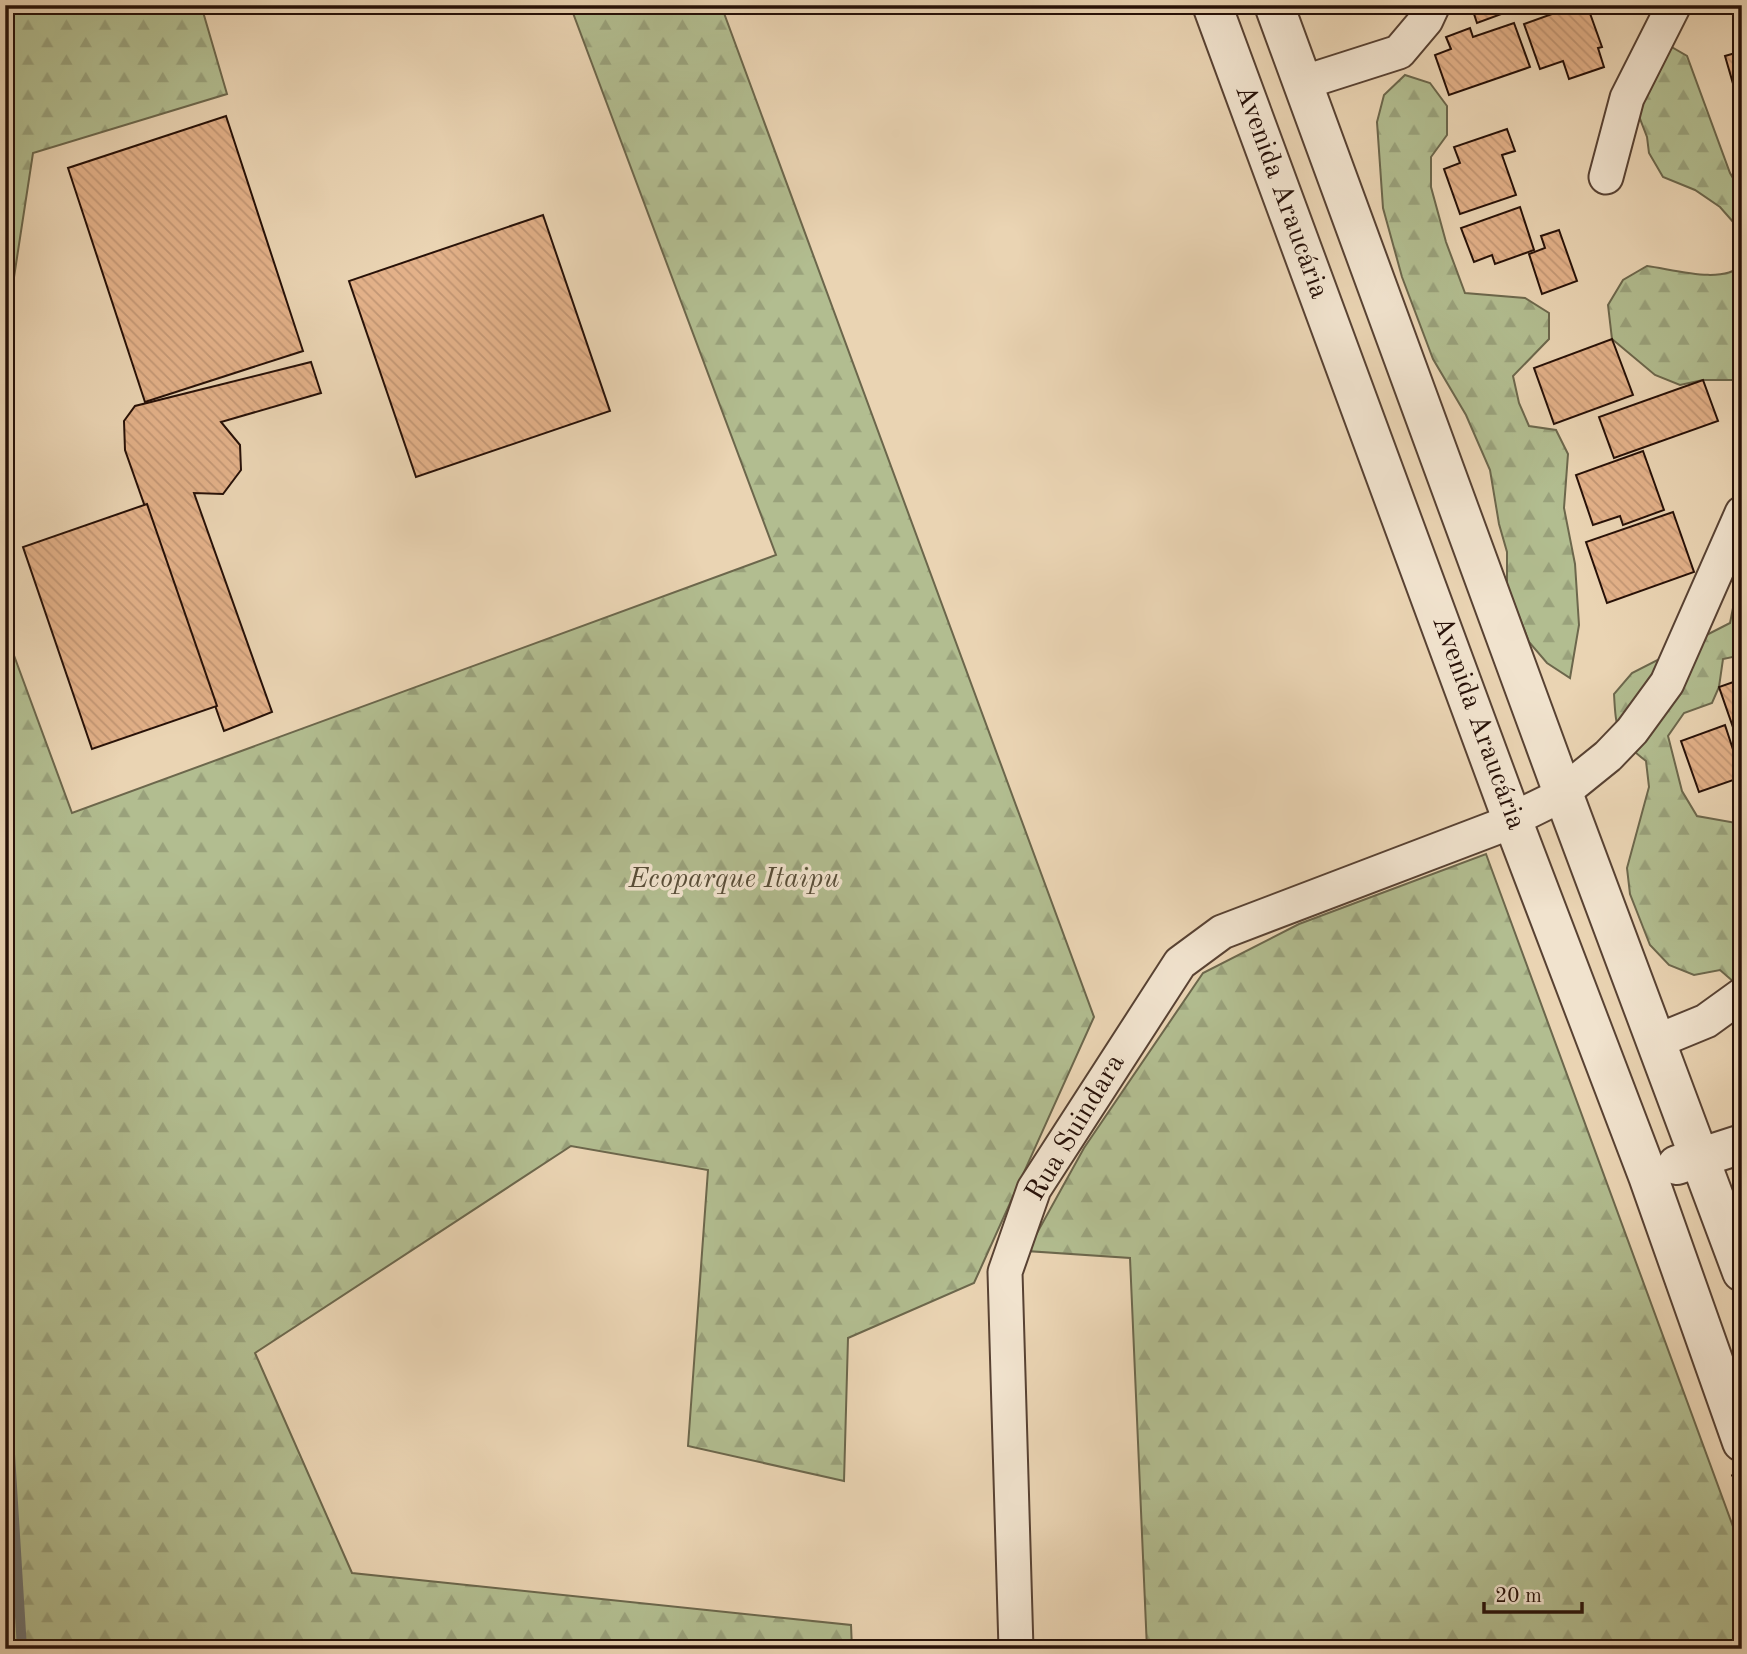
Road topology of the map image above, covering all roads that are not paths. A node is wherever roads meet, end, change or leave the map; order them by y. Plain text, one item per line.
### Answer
1 (1212, 5) edge
2 (1274, 5) edge
3 (1433, 5) edge
4 (1674, 5) edge
5 (1302, 83) junction
6 (1606, 177) dead end
7 (1742, 513) edge
8 (1563, 793) junction
9 (1504, 823) junction
10 (1742, 995) edge
11 (1655, 1042) junction
12 (1742, 1144) edge
13 (1700, 1157) junction
14 (1648, 1176) junction
15 (1742, 1272) edge
16 (1742, 1442) edge
17 (1016, 1649) edge

1 - 9 street, Avenida Araucária
2 - 5 street, Avenida Araucária
3 - 5 street
4 - 6 street
5 - 8 street, Avenida Araucária
7 - 8 street, Rua Suindara
8 - 9 street, Rua Suindara
8 - 11 street, Avenida Araucária
9 - 14 street, Avenida Araucária
9 - 17 street, Rua Suindara
10 - 11 street
11 - 13 street, Avenida Araucária
12 - 13 street
13 - 14 street
13 - 15 street, Avenida Araucária
14 - 16 street, Avenida Araucária

